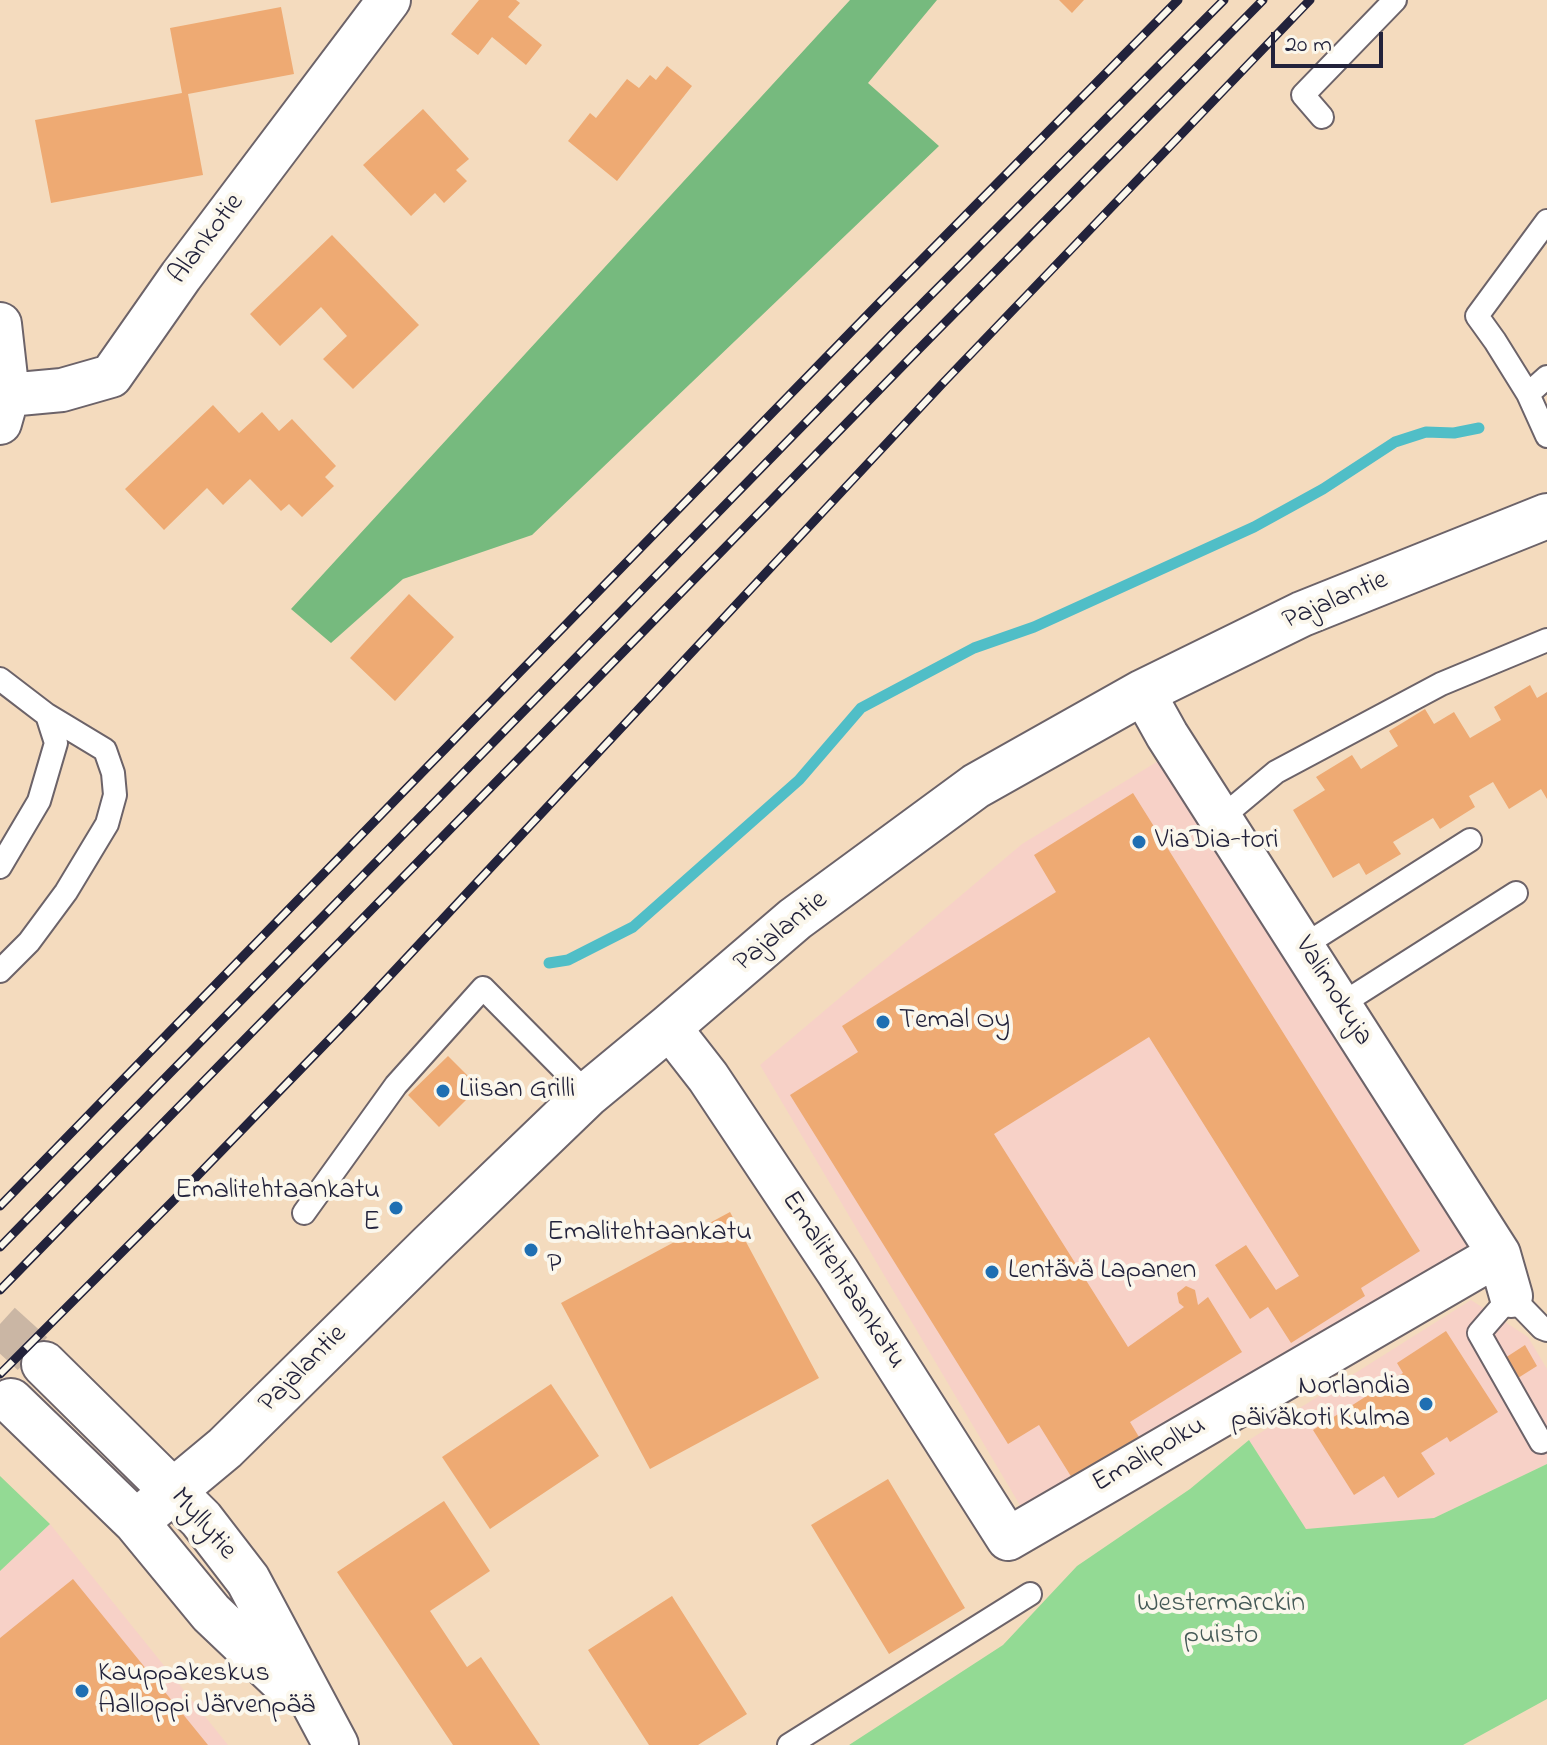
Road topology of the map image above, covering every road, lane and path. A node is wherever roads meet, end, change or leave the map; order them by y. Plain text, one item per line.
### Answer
1 (389, 0) edge
2 (1395, 0) edge
3 (1322, 117) dead end
4 (1547, 221) edge
5 (0, 324) edge
6 (1547, 377) edge
7 (1528, 394) junction
8 (4, 409) edge
9 (1547, 436) edge
10 (1547, 516) edge
11 (1547, 640) edge
12 (0, 679) edge
13 (1143, 692) junction
14 (47, 715) junction
15 (1221, 818) junction
16 (1470, 840) dead end
17 (0, 867) edge
18 (1516, 893) dead end
19 (1303, 946) junction
20 (0, 971) edge
21 (1340, 1005) junction
22 (669, 1027) junction
23 (588, 1094) junction
24 (304, 1213) dead end
25 (1499, 1254) junction
26 (1511, 1296) junction
27 (1547, 1330) edge
28 (44, 1364) tunnel mouth
29 (11, 1401) tunnel mouth
30 (1541, 1442) dead end
31 (173, 1492) junction
32 (136, 1522) junction
33 (1008, 1539) joint
34 (1030, 1594) dead end
35 (328, 1731) edge
36 (789, 1745) edge

1 - 8 street, Alankotie
2 - 3 lane
4 - 7 lane
5 - 8 street
6 - 7 lane
7 - 9 lane
10 - 13 street, Pajalantie
11 - 15 lane
12 - 14 lane
13 - 15 street, Valimokuja
13 - 22 street, Pajalantie
14 - 17 lane
14 - 20 lane
15 - 19 street, Valimokuja
16 - 19 lane
18 - 21 lane
19 - 21 street, Valimokuja
21 - 25 street, Valimokuja
22 - 23 street, Pajalantie
22 - 33 street, Emalitehtaankatu
23 - 24 lane
23 - 31 street, Pajalantie
25 - 26 street, Valimokuja
25 - 33 street, Emalipolku
26 - 27 lane
26 - 30 lane
28 - 31 street, Myllytie
29 - 32 street, Myllytie
31 - 32 street, Pajalantie
31 - 35 street, Myllytie
32 - 35 street, Myllytie
34 - 36 lane

